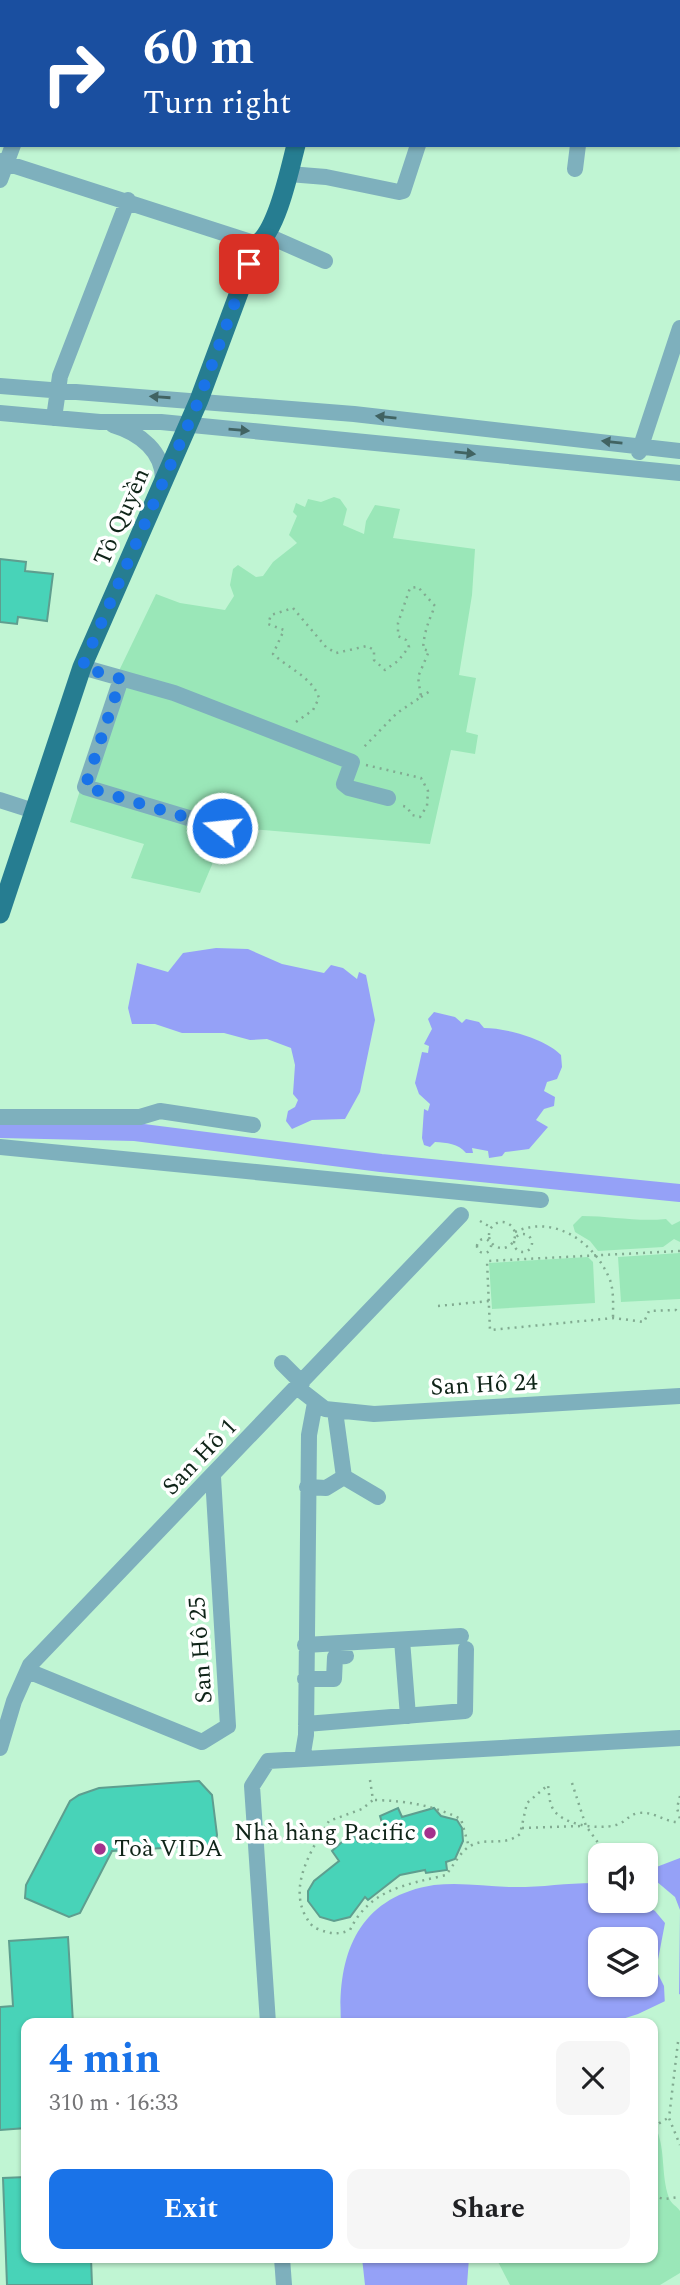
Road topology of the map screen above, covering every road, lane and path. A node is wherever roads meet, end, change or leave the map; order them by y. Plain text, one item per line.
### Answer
1 (296, 147) edge
2 (417, 147) edge
3 (578, 147) edge
4 (4, 162) edge
5 (575, 169) dead end
6 (289, 174) junction
7 (0, 180) edge
8 (128, 200) junction
9 (261, 239) junction
10 (325, 261) dead end
11 (680, 328) edge
12 (0, 386) edge
13 (55, 390) junction
14 (199, 400) junction
15 (0, 413) edge
16 (54, 418) junction
17 (100, 422) junction
18 (186, 426) junction
19 (641, 445) junction
20 (680, 451) edge
21 (635, 469) junction
22 (680, 473) edge
23 (163, 486) junction
24 (82, 667) junction
25 (121, 679) junction
26 (430, 691) dead end
27 (421, 697) junction
28 (279, 735) junction
29 (352, 762) junction
30 (388, 798) joint
31 (0, 800) edge
32 (34, 811) junction
33 (222, 828) dead end
34 (0, 914) edge
35 (0, 1117) edge
36 (253, 1125) dead end
37 (0, 1147) edge
38 (541, 1200) dead end
39 (461, 1215) dead end
40 (480, 1221) dead end
41 (492, 1228) junction
42 (515, 1233) junction
43 (514, 1240) junction
44 (491, 1243) junction
45 (680, 1251) edge
46 (596, 1255) junction
47 (489, 1301) junction
48 (438, 1306) dead end
49 (680, 1313) edge
50 (614, 1318) junction
51 (282, 1363) dead end
52 (300, 1385) junction
53 (680, 1396) edge
54 (315, 1404) junction
55 (335, 1411) junction
56 (213, 1477) junction
57 (344, 1477) junction
58 (307, 1487) junction
59 (378, 1497) dead end
60 (402, 1640) junction
61 (305, 1645) junction
62 (346, 1656) dead end
63 (28, 1671) junction
64 (306, 1679) junction
65 (408, 1716) junction
66 (306, 1724) junction
67 (680, 1738) edge
68 (0, 1748) edge
69 (302, 1759) junction
70 (370, 1780) dead end
71 (572, 1783) dead end
72 (680, 1796) edge
73 (373, 1800) junction
74 (680, 1821) edge
75 (586, 1826) junction
76 (522, 1828) junction
77 (598, 1843) edge
78 (469, 1847) junction
79 (268, 2018) edge
80 (678, 2042) dead end
81 (669, 2118) junction
82 (658, 2124) edge
83 (680, 2145) edge
84 (658, 2197) edge
85 (680, 2197) edge
86 (282, 2263) edge
87 (284, 2285) edge

1 - 6 main road, Tô Quyền
2 - 6 street
3 - 5 street
4 - 7 street
4 - 8 street
6 - 9 main road, Tô Quyền
8 - 9 street
8 - 13 street
9 - 10 street
9 - 14 main road, Tô Quyền
11 - 19 street
12 - 13 street
14 -> 13 street
13 - 16 street
14 - 18 main road, Tô Quyền
19 -> 14 street
15 - 16 street
16 - 17 street
17 - 18 street
17 - 23 street
18 -> 21 street
18 - 23 main road, Tô Quyền
19 - 20 street
19 - 21 street
21 - 22 street
23 - 24 main road, Tô Quyền
24 - 25 street
24 - 32 main road, Tô Quyền
25 - 28 street
25 - 33 street
26 - 27 path
27 - 28 path
27 - 29 path
28 - 29 street
29 - 30 street
29 - 30 path
31 - 32 street
32 - 34 main road, Tô Quyền
35 - 36 street
37 - 38 street
39 - 52 street, San Hô 1
40 - 41 path
41 - 42 path
41 - 44 path
42 - 43 path
42 - 46 path
43 - 43 path
43 - 44 path
44 - 44 path
45 - 46 path
46 - 47 path
46 - 50 path
47 - 48 path
47 - 50 path
49 - 50 path
51 - 52 street, San Hô 24
52 - 54 street, San Hô 24
52 - 56 street, San Hô 1
53 - 55 street, San Hô 24
54 - 55 street, San Hô 24
54 - 58 street
55 - 57 street
56 - 63 street, San Hô 1
56 - 63 street, San Hô 25
57 - 58 street
57 - 59 street
58 - 61 street
60 - 61 street
60 - 65 street
60 - 65 street
61 - 64 street
62 - 64 street
63 - 68 street, San Hô 1
64 - 66 street
65 - 66 street
66 - 69 street
67 - 69 street
69 - 79 street
70 - 73 path
71 - 75 path
72 - 74 path
73 - 78 path
73 - 78 path
74 - 75 path
75 - 76 path
75 - 76 path
75 - 77 path
76 - 78 path
80 - 81 path
81 - 82 path
81 - 83 path
84 - 85 path
86 - 87 street

